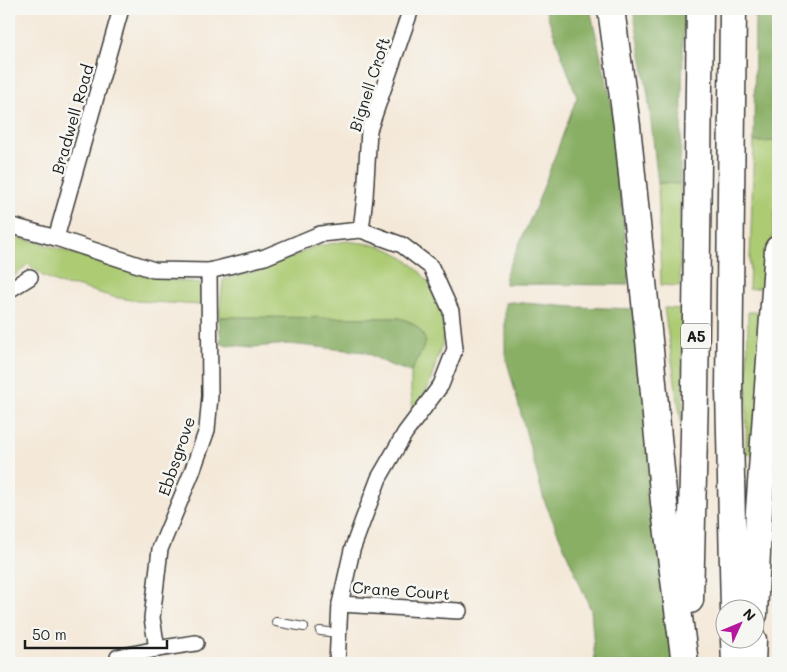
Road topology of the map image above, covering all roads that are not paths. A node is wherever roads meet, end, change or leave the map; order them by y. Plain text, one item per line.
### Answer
1 (121, 9) edge
2 (411, 9) edge
3 (611, 9) edge
4 (700, 9) edge
5 (733, 9) edge
6 (9, 225) edge
7 (361, 230) junction
8 (56, 238) junction
9 (778, 249) edge
10 (209, 271) junction
11 (30, 277) dead end
12 (9, 290) edge
13 (734, 600) edge
14 (755, 600) edge
15 (340, 604) junction
16 (459, 611) dead end
17 (276, 622) dead end
18 (304, 627) dead end
19 (320, 631) dead end
20 (338, 633) junction
21 (196, 643) dead end
22 (157, 649) junction
23 (734, 650) edge
24 (753, 650) edge
25 (118, 657) dead end
26 (337, 663) edge
27 (687, 663) edge
28 (735, 663) edge
29 (752, 663) edge

1 - 8 street, Bradwell Road
2 - 7 street, Bignell Croft
3 - 27 highway
4 - 27 highway, A5
5 - 13 highway, A5
6 - 8 street
7 - 10 street
7 - 15 street
8 - 10 street
9 - 14 highway
10 - 22 street, Ebbsgrove
11 - 12 street
15 - 16 street, Crane Court
15 - 20 street
17 - 18 lane
19 - 20 lane
20 - 26 street
21 - 22 street
22 - 25 street
23 - 28 highway
24 - 29 highway

